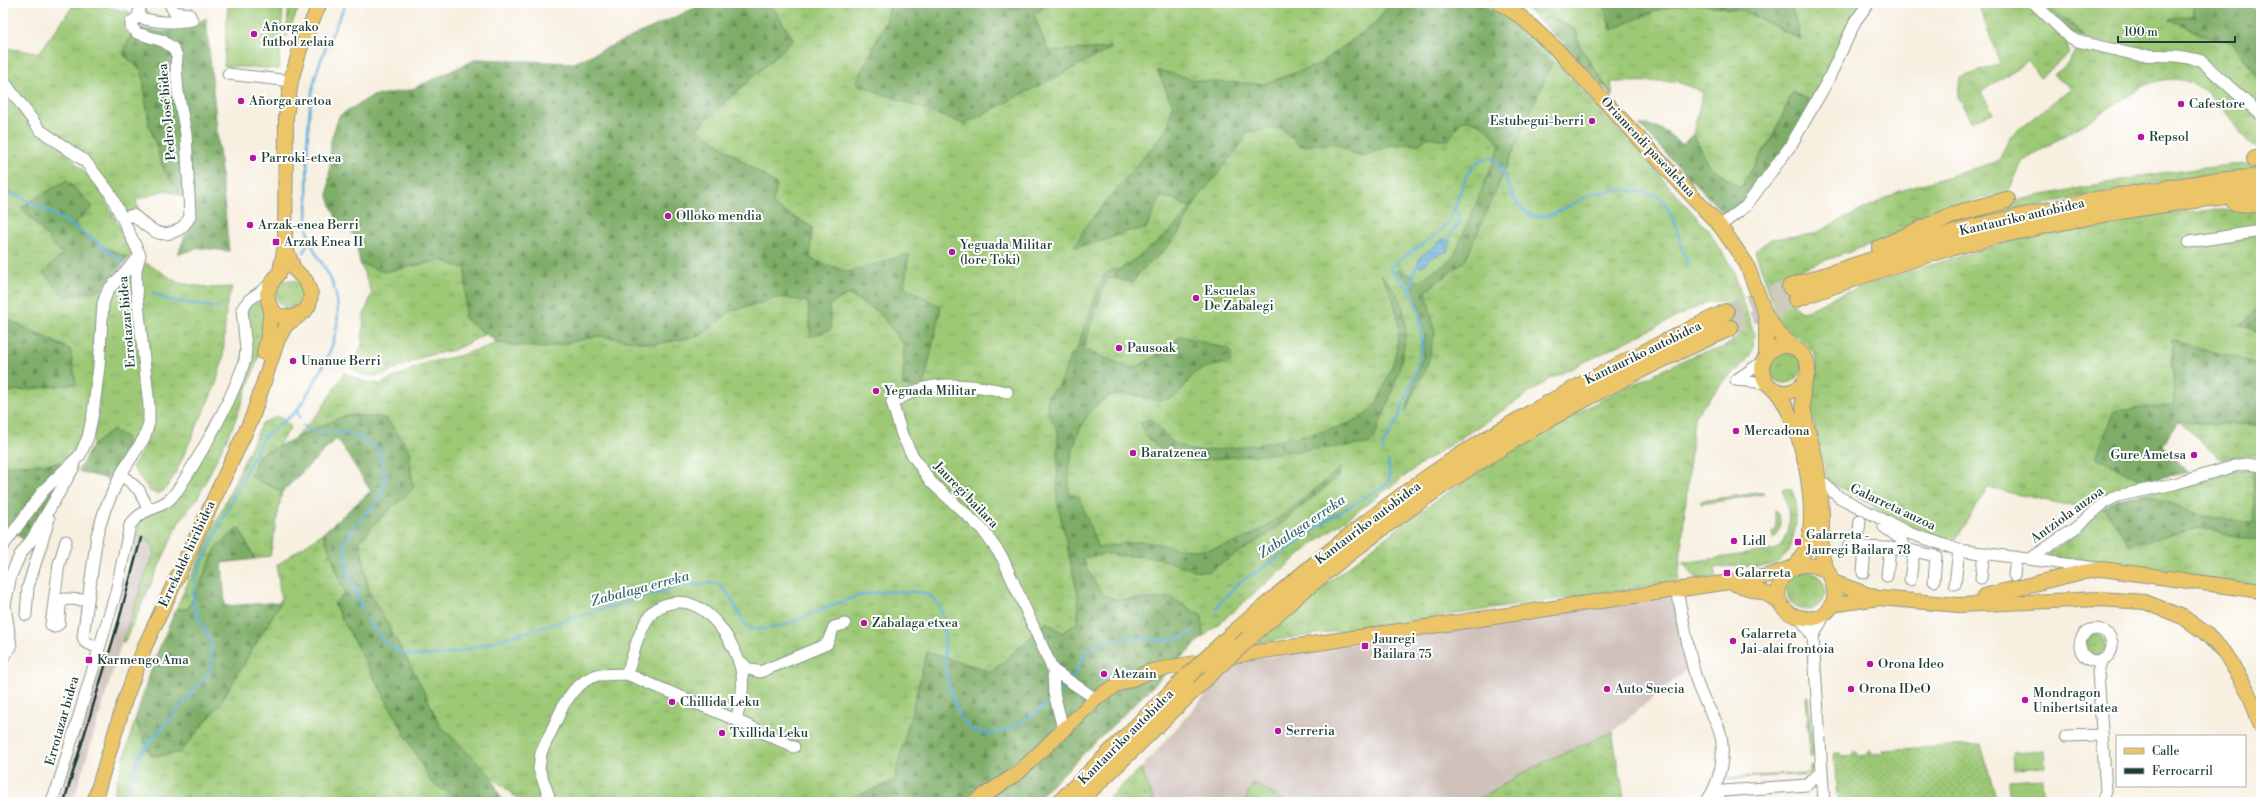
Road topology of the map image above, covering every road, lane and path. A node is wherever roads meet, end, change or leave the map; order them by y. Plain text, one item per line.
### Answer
1 (142, 3) edge
2 (1500, 3) edge
3 (1869, 3) edge
4 (2034, 3) edge
5 (170, 4) dead end
6 (318, 5) edge
7 (138, 17) junction
8 (228, 74) dead end
9 (3, 80) edge
10 (291, 80) junction
11 (2261, 115) edge
12 (2261, 177) edge
13 (2261, 192) edge
14 (2007, 200) dead end
15 (2188, 200) junction
16 (2261, 204) edge
17 (123, 218) junction
18 (1720, 226) junction
19 (2261, 231) edge
20 (2189, 242) dead end
21 (285, 246) junction
22 (140, 255) junction
23 (300, 277) junction
24 (272, 282) junction
25 (1793, 293) junction
26 (253, 298) junction
27 (270, 305) junction
28 (1726, 312) tunnel mouth
29 (1766, 315) junction
30 (299, 316) junction
31 (1730, 328) tunnel mouth
32 (1793, 346) junction
33 (1764, 359) junction
34 (1804, 382) junction
35 (1770, 387) junction
36 (1007, 392) dead end
37 (80, 455) junction
38 (2261, 466) edge
39 (121, 474) junction
40 (1819, 480) junction
41 (57, 495) junction
42 (1839, 497) junction
43 (148, 508) junction
44 (1822, 512) junction
45 (1869, 512) junction
46 (1860, 521) dead end
47 (66, 541) dead end
48 (3, 546) edge
49 (1857, 547) junction
50 (1890, 548) junction
51 (1909, 550) junction
52 (1959, 550) junction
53 (1984, 553) junction
54 (2016, 557) junction
55 (2030, 559) junction
56 (1792, 568) junction
57 (2102, 569) junction
58 (1863, 573) dead end
59 (2014, 574) dead end
60 (1887, 576) dead end
61 (1830, 578) junction
62 (1981, 578) dead end
63 (1910, 580) dead end
64 (1934, 581) dead end
65 (1726, 582) junction
66 (1955, 584) dead end
67 (1672, 590) junction
68 (2261, 591) edge
69 (1879, 598) junction
70 (87, 600) junction
71 (1781, 603) junction
72 (1926, 603) junction
73 (1828, 608) junction
74 (26, 614) dead end
75 (1801, 619) junction
76 (845, 624) dead end
77 (1813, 636) junction
78 (98, 648) junction
79 (3, 657) edge
80 (2089, 658) junction
81 (2102, 659) junction
82 (739, 660) junction
83 (1053, 670) junction
84 (2098, 672) junction
85 (627, 674) junction
86 (1096, 699) junction
87 (736, 720) junction
88 (2261, 726) edge
89 (1063, 729) junction
90 (2102, 735) junction
91 (2066, 736) dead end
92 (794, 748) dead end
93 (1822, 771) junction
94 (1807, 785) junction
95 (1716, 787) edge
96 (2106, 800) edge
97 (51, 802) edge
98 (87, 802) edge
99 (94, 802) edge
100 (551, 802) edge
101 (974, 802) edge
102 (1060, 802) edge
103 (1078, 802) edge
104 (1824, 802) edge

1 - 7 street
2 - 18 main road, Oriamendi pasealekua
3 - 18 street
4 - 11 street
5 - 7 street
6 - 10 main road
7 - 17 street, Pedro José bidea
8 - 10 street
9 - 17 street
10 - 21 main road
12 - 25 highway, Kantauriko autobidea
13 - 15 highway, Kantauriko autobidea
14 - 25 highway
15 - 16 highway
15 - 25 highway, Kantauriko autobidea
17 - 22 street
18 - 29 main road, Oriamendi pasealekua
19 - 20 street
21 - 23 main road
21 - 24 main road
22 - 37 street, Errotazar bidea
22 - 39 street, Errotazar bidea
23 - 24 main road
23 - 30 main road
24 - 26 street, Errotazar bidea
24 - 27 main road
26 - 27 street
26 - 43 street, Errotazar bidea
27 - 30 main road
27 - 98 main road, Errekalde hiribidea
28 - 102 highway, Kantauriko autobidea, bridge
29 - 32 main road, Oriamendi pasealekua
29 - 33 main road, Oriamendi pasealekua
30 - 99 main road, Errekalde hiribidea
31 - 103 highway, Kantauriko autobidea, bridge
32 - 33 main road
32 - 34 main road
33 - 35 main road
33 - 35 street
34 - 35 main road
34 - 40 main road
35 - 56 main road
36 - 83 street, Jauregi bailara
37 - 41 street, Errotazar bidea
37 - 48 street, Errotazar bidea
38 - 55 street, Antziola auzoa
39 - 43 street
39 - 70 street, Errotazar bidea
40 - 42 street, Galarreta auzoa
40 - 44 main road
41 - 74 street, Errotazar bidea
41 - 79 street, Errotazar bidea
42 - 44 street
42 - 45 street, Galarreta auzoa
43 - 78 street, Errotazar bidea
44 - 61 main road
45 - 51 street
45 - 52 street, Galarreta auzoa
46 - 49 street
47 - 70 street
49 - 50 street
49 - 58 street
50 - 51 street
50 - 60 street
51 - 63 street
51 - 64 street
52 - 53 street, Galarreta auzoa
52 - 66 street
53 - 54 street, Galarreta auzoa
53 - 62 street
54 - 55 street, Galarreta auzoa
54 - 59 street
55 - 57 street, Galarreta auzoa
56 - 61 main road
56 - 65 main road
56 - 71 main road
57 - 68 main road
57 - 72 main road
61 - 69 main road
61 - 73 main road
65 - 67 main road
65 - 71 main road
67 - 86 main road
67 - 95 street
69 - 72 main road
69 - 73 main road
70 - 78 street, Errotazar bidea
71 - 75 main road
72 - 88 main road
73 - 75 main road
73 - 77 street
75 - 77 street
76 - 82 street
77 - 93 street
78 - 97 street, Errotazar bidea
80 - 81 street
80 - 81 street
80 - 84 street
81 - 84 street
82 - 85 street
82 - 87 street
83 - 86 street
83 - 89 street, Jauregi bailara
84 - 90 street
85 - 87 street
85 - 100 street
86 - 89 main road
87 - 92 street
89 - 101 main road
90 - 91 street
90 - 96 street
93 - 94 street
93 - 104 street
94 - 95 street
94 - 104 street

